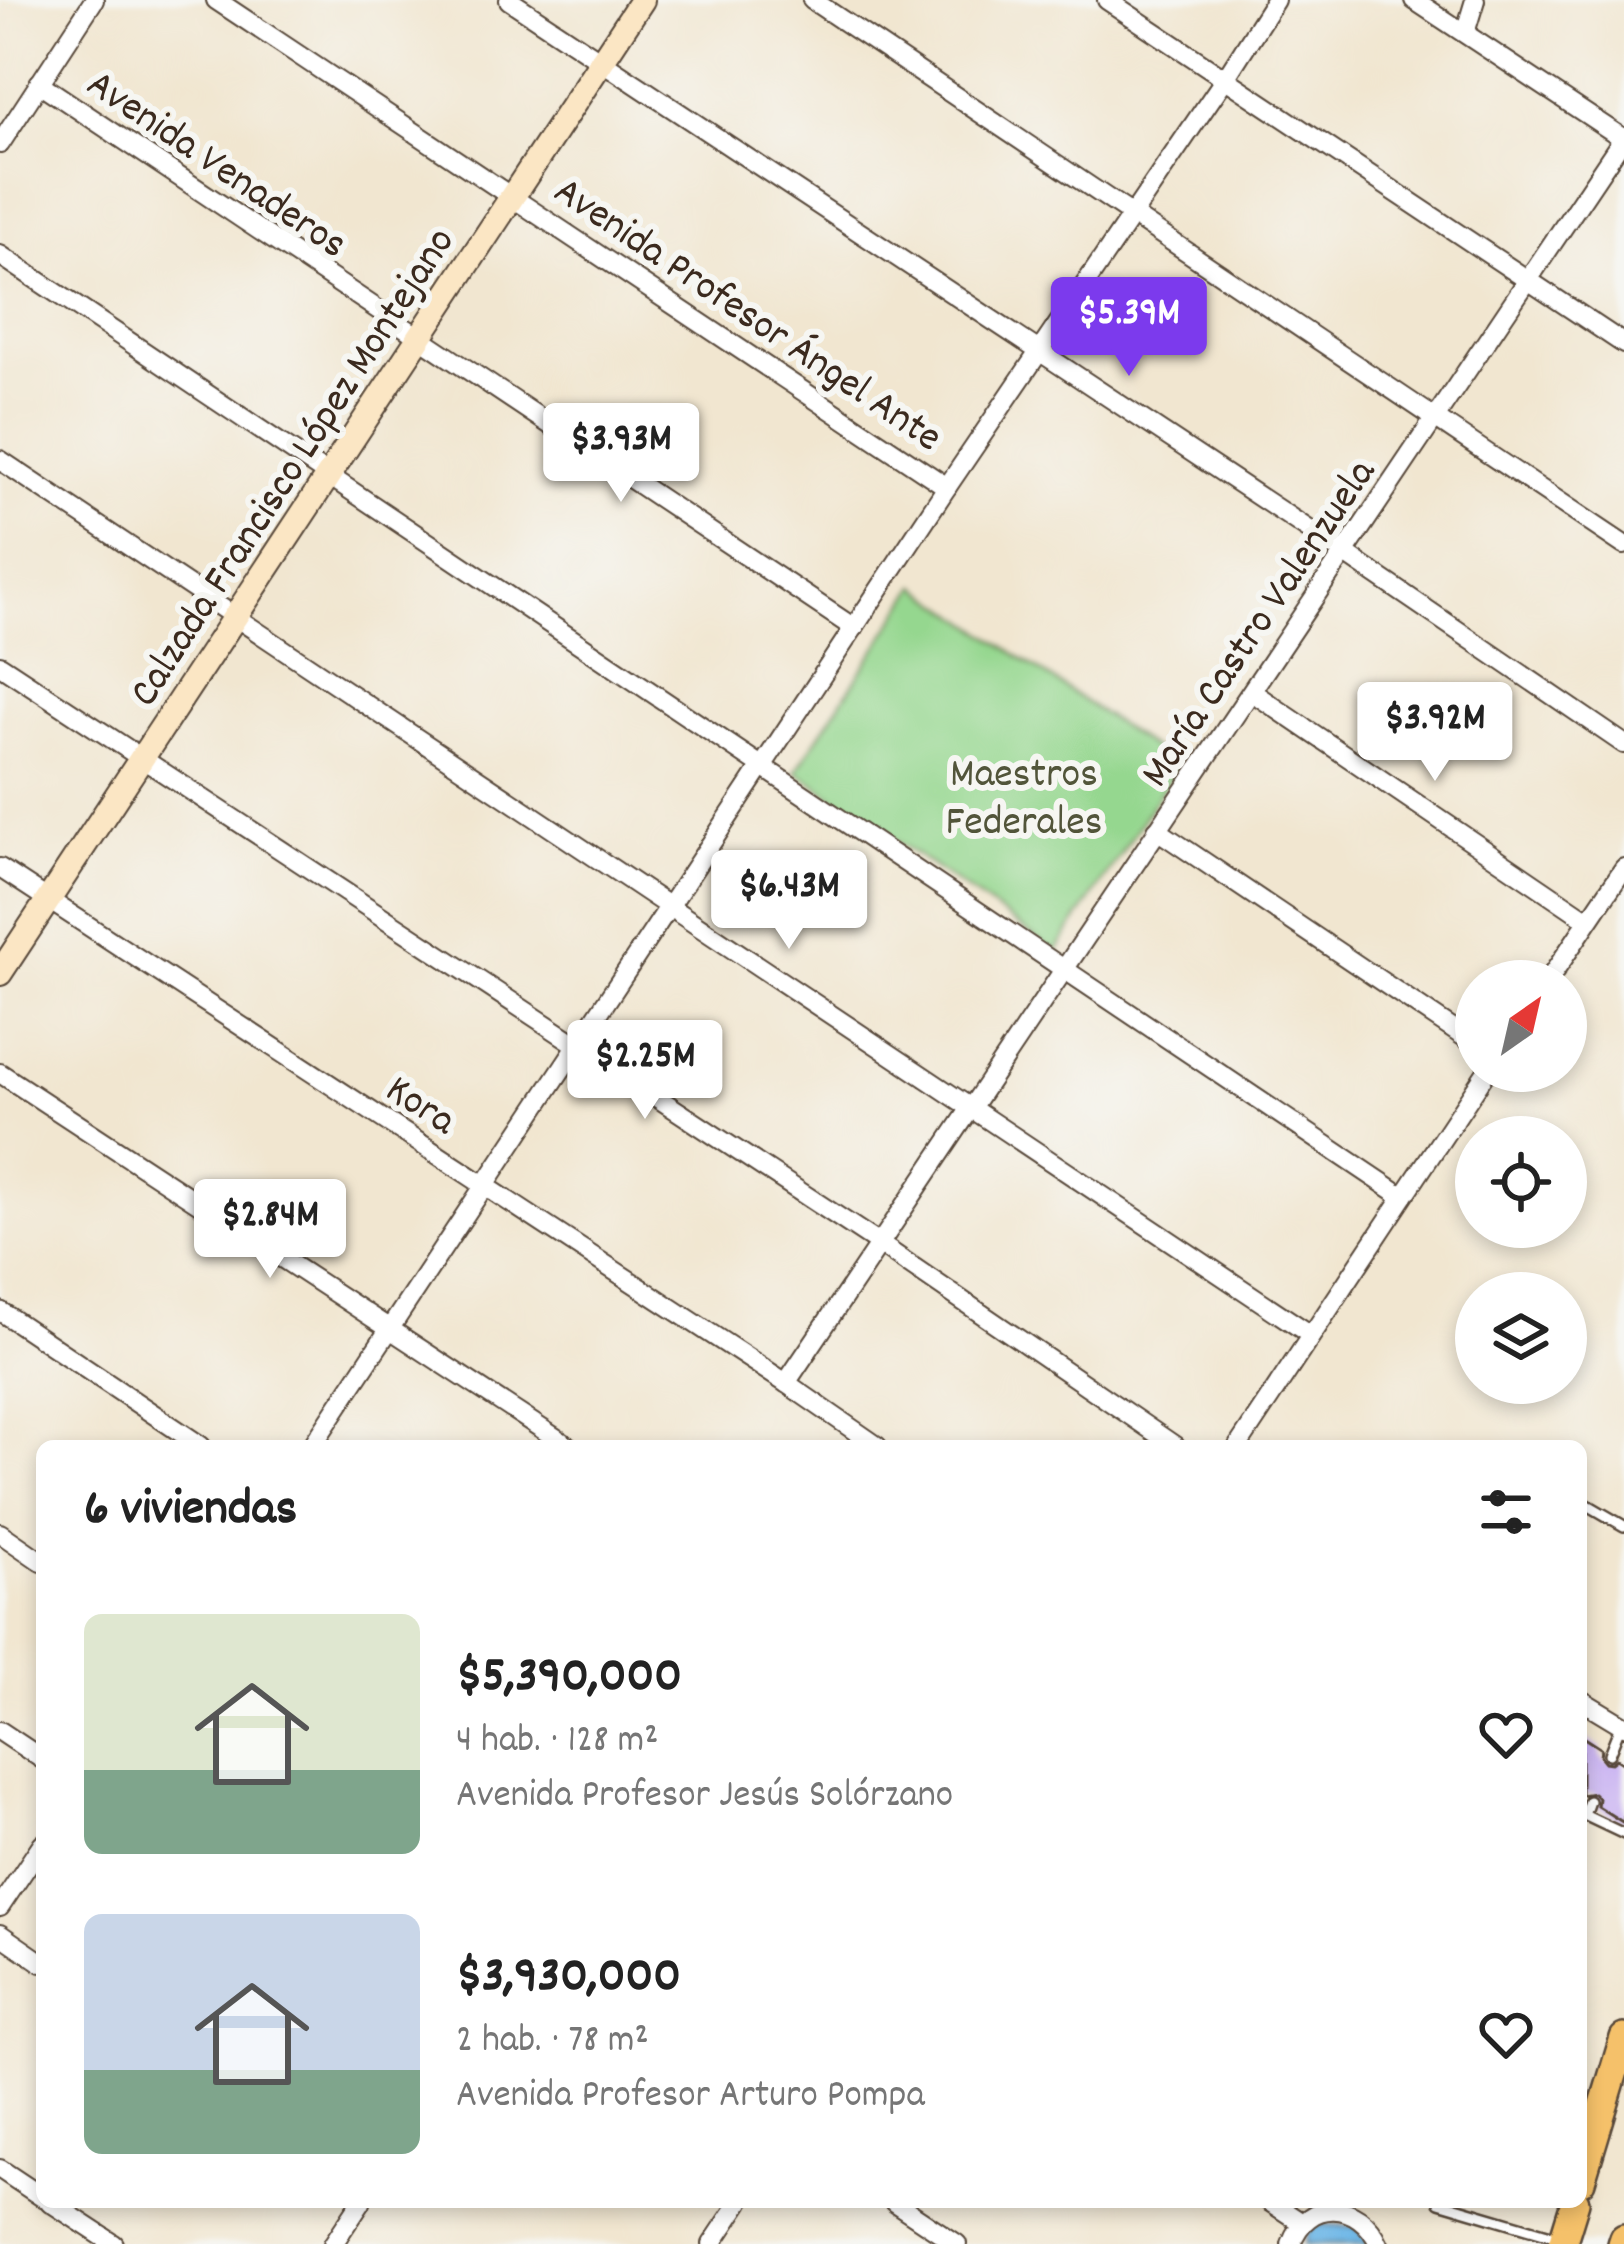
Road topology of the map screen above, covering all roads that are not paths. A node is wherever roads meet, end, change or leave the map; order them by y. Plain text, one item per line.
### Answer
1 (94, 0) edge
2 (216, 0) edge
3 (509, 0) edge
4 (642, 0) edge
5 (812, 0) edge
6 (1107, 0) edge
7 (1275, 0) edge
8 (1414, 0) edge
9 (1474, 0) edge
10 (1465, 33) junction
11 (601, 62) junction
12 (1226, 77) junction
13 (39, 83) junction
14 (1624, 138) edge
15 (0, 144) edge
16 (513, 196) junction
17 (1133, 214) junction
18 (0, 255) edge
19 (1530, 280) junction
20 (418, 338) junction
21 (1624, 344) edge
22 (1039, 351) junction
23 (1436, 418) junction
24 (0, 460) edge
25 (328, 477) junction
26 (947, 487) junction
27 (1624, 545) edge
28 (1344, 554) junction
29 (236, 616) junction
30 (854, 628) junction
31 (0, 665) edge
32 (1252, 692) junction
33 (1624, 744) edge
34 (142, 757) junction
35 (762, 765) junction
36 (1157, 830) junction
37 (0, 868) edge
38 (1624, 868) edge
39 (48, 900) junction
40 (669, 905) junction
41 (1588, 920) junction
42 (1562, 960) edge
43 (1062, 969) junction
44 (0, 973) edge
45 (1455, 1031) edge
46 (578, 1044) junction
47 (0, 1073) edge
48 (1473, 1092) edge
49 (974, 1107) junction
50 (485, 1186) junction
51 (1402, 1196) junction
52 (881, 1245) junction
53 (0, 1311) edge
54 (392, 1328) junction
55 (1311, 1335) junction
56 (786, 1383) junction
57 (192, 1440) edge
58 (316, 1440) edge
59 (559, 1440) edge
60 (868, 1440) edge
61 (1166, 1440) edge
62 (1242, 1440) edge
63 (1587, 1504) edge
64 (1624, 1526) edge
65 (0, 1533) edge
66 (36, 1558) edge
67 (1587, 1704) edge
68 (1622, 1725) edge
69 (0, 1731) edge
70 (1609, 1754) dead end
71 (36, 1755) edge
72 (1589, 1801) dead end
73 (1587, 1807) edge
74 (1587, 1816) edge
75 (1624, 1834) edge
76 (36, 1853) edge
77 (0, 1906) edge
78 (0, 1934) edge
79 (36, 1959) edge
80 (1624, 2038) edge
81 (1587, 2161) edge
82 (0, 2169) edge
83 (36, 2193) edge
84 (59, 2208) edge
85 (358, 2208) edge
86 (736, 2208) edge
87 (903, 2208) edge
88 (1279, 2208) edge
89 (1336, 2208) edge
90 (1348, 2208) edge
91 (1458, 2208) edge
92 (1573, 2208) edge
93 (1302, 2223) junction
94 (1563, 2241) edge
95 (114, 2244) edge
96 (333, 2244) edge
97 (712, 2244) edge
98 (957, 2244) edge
99 (1291, 2244) edge
100 (1380, 2244) edge

1 - 13 street
2 - 16 street, Avenida Profesor Ángel Ante
3 - 11 street
4 - 11 main road, Calzada Francisco López Montejano
5 - 17 street
6 - 12 street
7 - 12 street
8 - 10 street
9 - 10 street
10 - 14 street
11 - 16 main road, Calzada Francisco López Montejano
11 - 22 street
12 - 17 street
12 - 19 street
13 - 15 street
13 - 20 street, Avenida Venaderos
14 - 19 street, María Castro Valenzuela
16 - 20 main road, Calzada Francisco López Montejano
16 - 26 street, Avenida Profesor Ángel Ante
17 - 22 street
17 - 23 street
18 - 25 street
19 - 21 street
19 - 23 street, María Castro Valenzuela
20 - 25 main road, Calzada Francisco López Montejano
20 - 30 street, Avenida Venaderos
22 - 26 street
22 - 28 street
23 - 27 street
23 - 28 street, María Castro Valenzuela
24 - 29 street
25 - 29 main road, Calzada Francisco López Montejano
25 - 35 street
26 - 30 street
28 - 32 street, María Castro Valenzuela
28 - 33 street
29 - 34 main road, Calzada Francisco López Montejano
29 - 40 street
30 - 35 street
31 - 34 street
32 - 36 street, María Castro Valenzuela
32 - 41 street
34 - 39 main road, Calzada Francisco López Montejano
34 - 46 street
35 - 40 street
35 - 43 street
36 - 43 street, María Castro Valenzuela
36 - 45 street
37 - 39 street, Kora
38 - 41 street
39 - 44 main road, Calzada Francisco López Montejano
39 - 50 street, Kora
40 - 46 street
40 - 49 street
41 - 42 street
43 - 49 street, María Castro Valenzuela
43 - 51 street
46 - 50 street
46 - 52 street
47 - 54 street
48 - 51 street
49 - 52 street, María Castro Valenzuela
49 - 55 street
50 - 54 street
50 - 56 street, Kora
51 - 55 street
52 - 56 street, María Castro Valenzuela
52 - 61 street
53 - 57 street
54 - 58 street
54 - 59 street
55 - 62 street
56 - 60 street, Kora
63 - 64 lane
65 - 66 street
67 - 68 street
68 - 70 lane
69 - 71 street
72 - 73 lane
74 - 75 lane
76 - 77 street
78 - 79 street
80 - 81 main road
82 - 83 street
84 - 95 street
85 - 96 street
86 - 97 street
87 - 98 street
88 - 93 street
89 - 93 street
90 - 100 street
91 - 94 lane
92 - 94 main road
93 - 99 street

